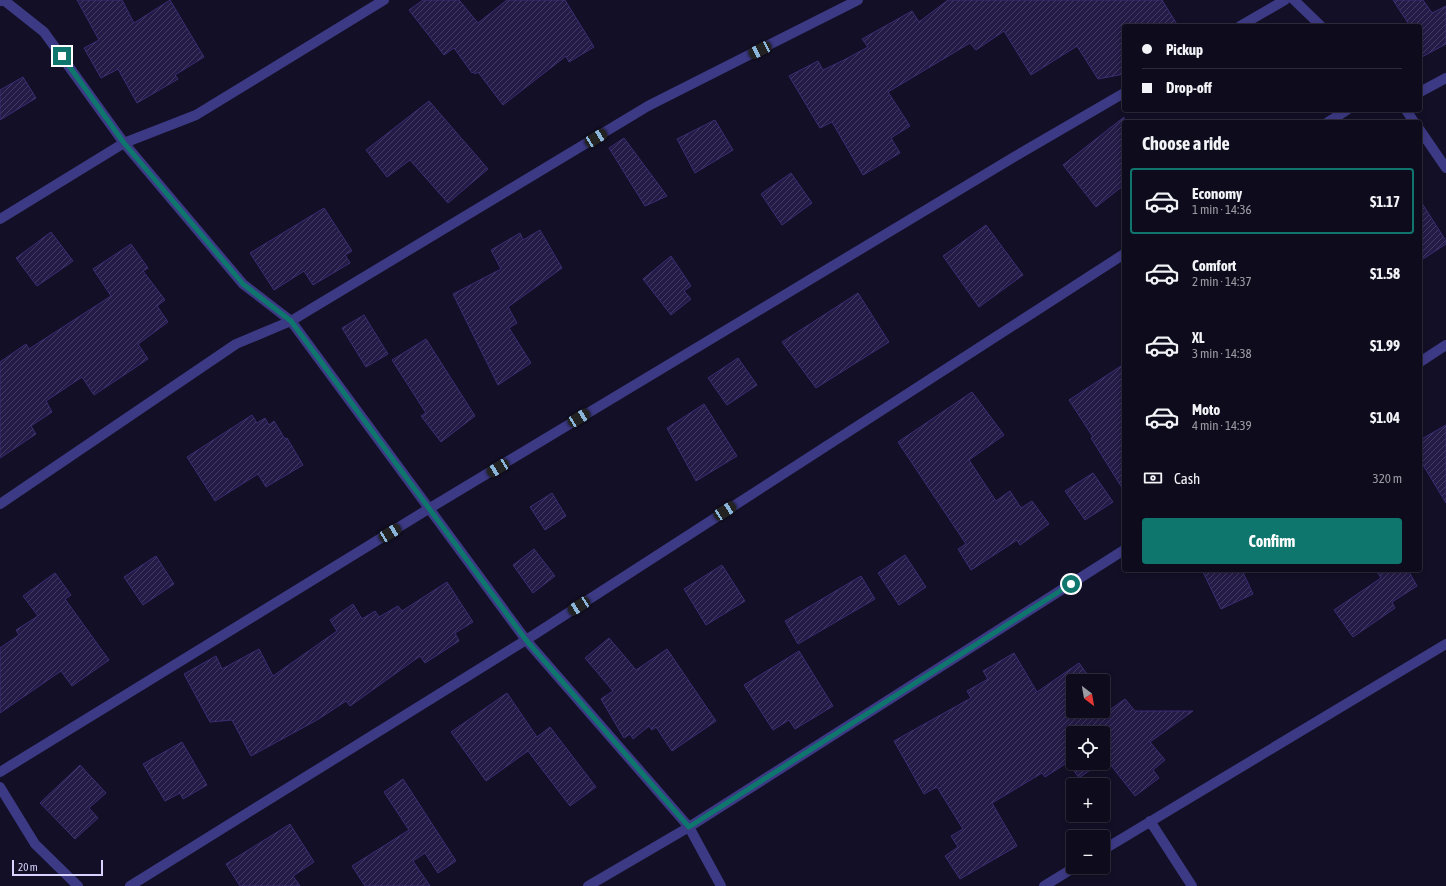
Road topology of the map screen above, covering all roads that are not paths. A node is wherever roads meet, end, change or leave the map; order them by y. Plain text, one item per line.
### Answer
1 (0, 0) edge
2 (384, 0) edge
3 (858, 0) edge
4 (1284, 0) edge
5 (1294, 0) edge
6 (1243, 24) edge
7 (1319, 24) edge
8 (1446, 78) edge
9 (1422, 91) edge
10 (1122, 94) edge
11 (1343, 112) edge
12 (1331, 120) edge
13 (1422, 133) edge
14 (124, 143) junction
15 (1446, 168) edge
16 (0, 219) edge
17 (1122, 255) edge
18 (291, 321) junction
19 (1446, 345) edge
20 (1422, 361) edge
21 (0, 504) edge
22 (430, 508) junction
23 (1122, 551) edge
24 (526, 640) junction
25 (1446, 644) edge
26 (0, 772) edge
27 (0, 787) edge
28 (1150, 821) junction
29 (689, 827) junction
30 (1110, 846) edge
31 (1066, 873) edge
32 (78, 886) edge
33 (130, 886) edge
34 (588, 886) edge
35 (721, 886) edge
36 (1044, 886) edge
37 (1192, 886) edge

1 - 14 street
2 - 14 street
3 - 18 street
4 - 6 street
5 - 7 street
8 - 9 street
10 - 22 street
11 - 12 street
13 - 15 street
14 - 16 street
14 - 18 street
17 - 24 street
18 - 21 street
18 - 22 street
19 - 20 street
22 - 24 street
22 - 26 street
23 - 29 street
24 - 29 street
24 - 33 street
25 - 28 street
27 - 32 street
28 - 30 street
28 - 37 street
29 - 34 street
29 - 35 street
31 - 36 street

